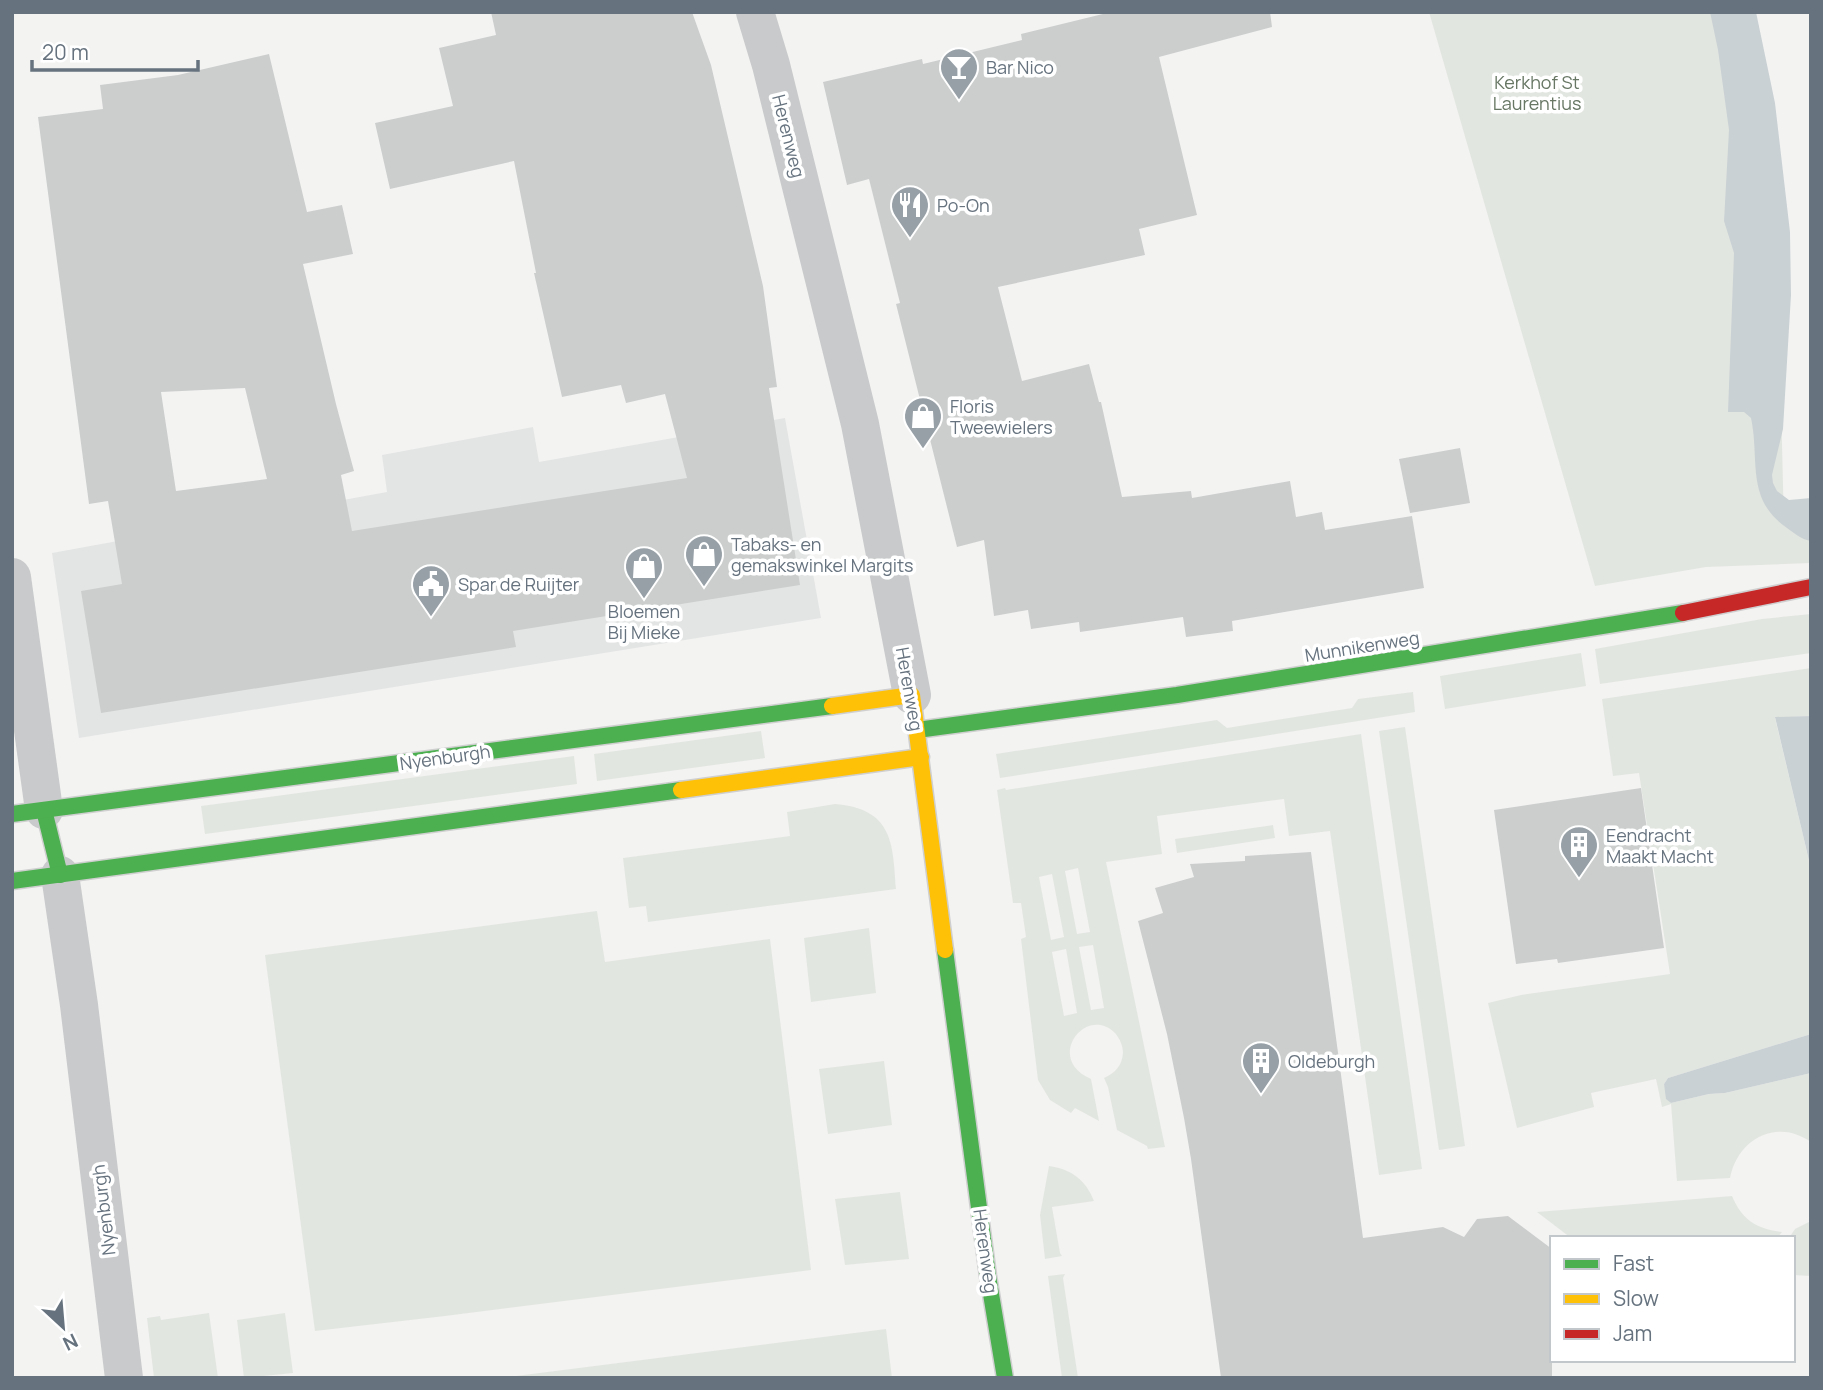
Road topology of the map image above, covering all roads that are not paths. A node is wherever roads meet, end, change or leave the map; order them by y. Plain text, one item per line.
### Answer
1 (755, 12) edge
2 (12, 577) edge
3 (1811, 586) edge
4 (915, 712) junction
5 (921, 757) junction
6 (28, 812) edge
7 (60, 875) junction
8 (12, 881) edge
9 (124, 1378) edge
10 (1005, 1378) edge

1 - 4 street, Herenweg
2 - 6 street
3 - 4 street, Munnikenweg
4 - 5 street, Herenweg
4 - 6 street, Nyenburgh
5 - 7 street
5 - 10 street, Herenweg
6 - 7 street, Nyenburgh
7 - 8 street
7 - 9 street, Nyenburgh

